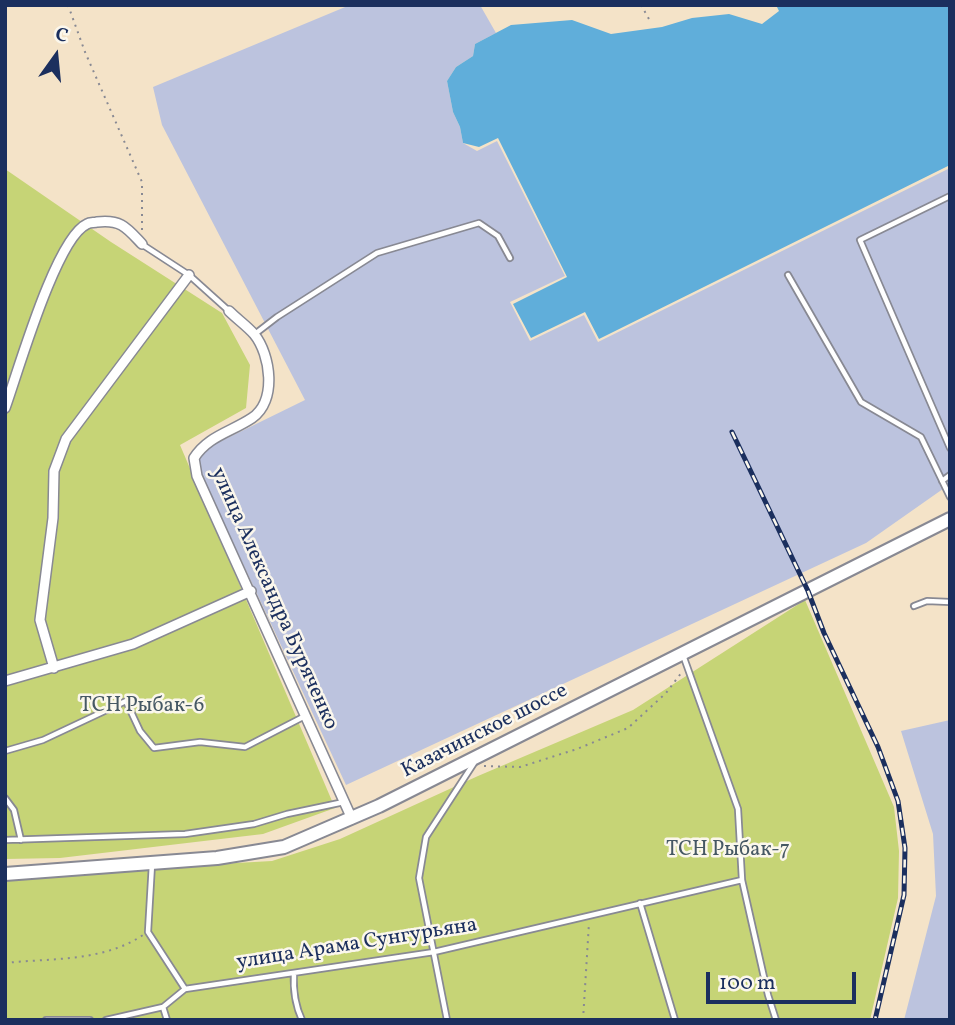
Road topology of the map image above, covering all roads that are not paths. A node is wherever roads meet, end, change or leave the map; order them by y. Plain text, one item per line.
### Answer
1 (950, 196) edge
2 (142, 244) joint
3 (510, 258) dead end
4 (189, 275) junction
5 (788, 275) dead end
6 (229, 311) joint
7 (255, 335) junction
8 (5, 408) edge
9 (950, 448) edge
10 (950, 475) edge
11 (942, 481) junction
12 (950, 497) edge
13 (950, 519) edge
14 (251, 591) junction
15 (950, 602) edge
16 (914, 606) dead end
17 (685, 660) junction
18 (54, 668) junction
19 (5, 681) edge
20 (306, 716) junction
21 (5, 751) edge
22 (476, 761) junction
23 (5, 798) edge
24 (344, 802) junction
25 (352, 819) junction
26 (5, 840) edge
27 (20, 840) junction
28 (152, 863) junction
29 (5, 874) edge
30 (742, 880) junction
31 (640, 904) junction
32 (434, 952) junction
33 (293, 973) junction
34 (185, 989) junction
35 (163, 1007) junction
36 (775, 1019) edge
37 (46, 1020) edge
38 (90, 1020) edge
39 (106, 1020) edge
40 (167, 1020) edge
41 (302, 1020) edge
42 (447, 1020) edge
43 (675, 1020) edge

1 - 9 lane
2 - 4 lane
2 - 8 street
3 - 7 lane
4 - 6 lane
4 - 18 street
5 - 11 lane
6 - 7 street, улица Александра Буряченко
7 - 14 street, улица Александра Буряченко
10 - 11 lane
11 - 12 lane
13 - 17 main road, Казачинское шоссе
14 - 18 street
14 - 20 street, улица Александра Буряченко
15 - 16 lane
17 - 22 main road, Казачинское шоссе
17 - 30 lane
18 - 19 street
20 - 21 lane
20 - 24 street, улица Александра Буряченко
22 - 25 main road, Казачинское шоссе
22 - 32 lane
23 - 27 lane
24 - 25 street, улица Александра Буряченко
24 - 27 lane
25 - 28 main road, Казачинское шоссе
26 - 27 lane
28 - 29 main road, Казачинское шоссе
28 - 34 lane
30 - 31 lane, улица Арама Сунгурьяна
30 - 36 lane
31 - 32 lane, улица Арама Сунгурьяна
31 - 43 lane
32 - 33 lane, улица Арама Сунгурьяна
32 - 42 lane
33 - 34 lane, улица Арама Сунгурьяна
33 - 41 lane
34 - 35 lane
35 - 39 lane
35 - 40 lane
37 - 38 lane

